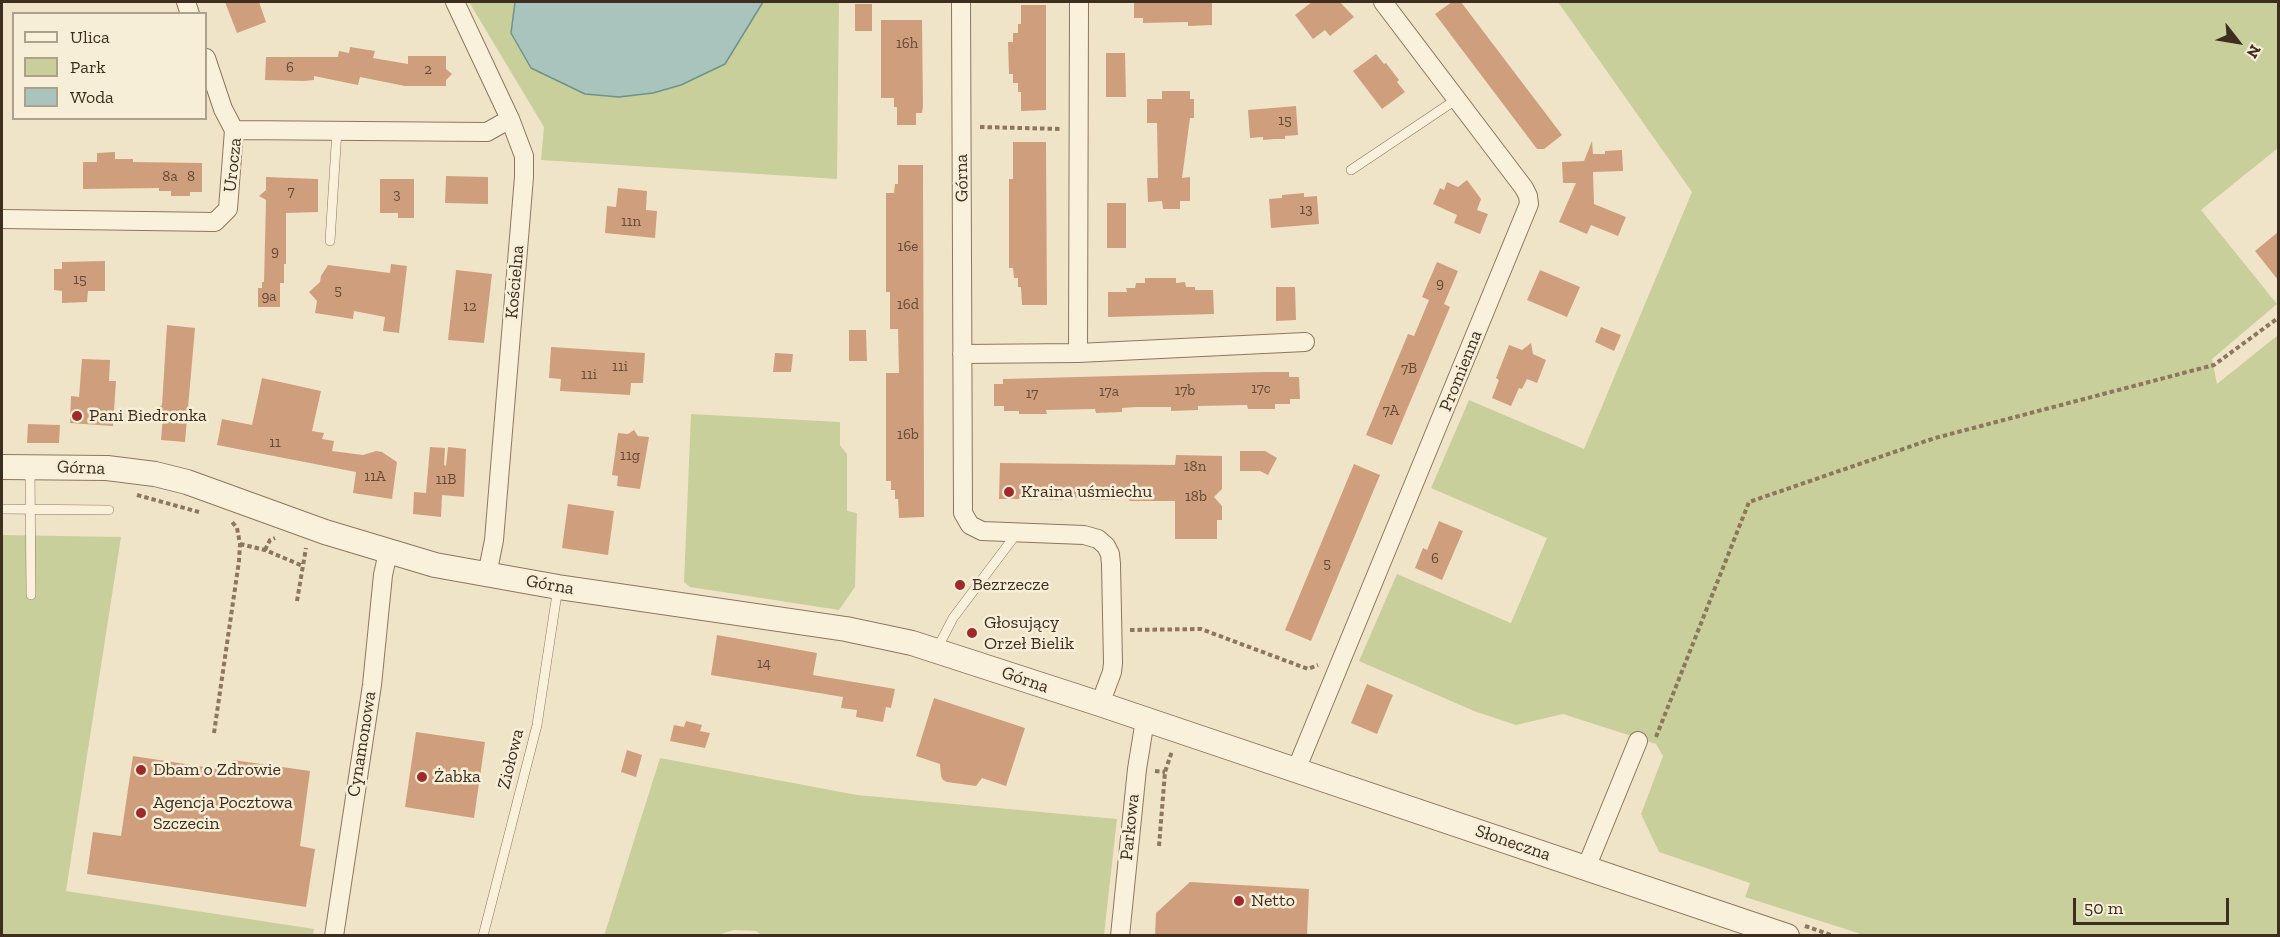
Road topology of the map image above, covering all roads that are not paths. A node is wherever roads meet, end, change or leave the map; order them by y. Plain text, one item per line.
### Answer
1 (455, 2) edge
2 (961, 2) edge
3 (1078, 2) edge
4 (1383, 2) edge
5 (207, 61) edge
6 (1457, 99) junction
7 (510, 119) junction
8 (234, 130) junction
9 (337, 130) junction
10 (1351, 170) dead end
11 (2, 219) edge
12 (330, 241) dead end
13 (1305, 342) dead end
14 (1078, 353) junction
15 (962, 354) junction
16 (2, 467) edge
17 (30, 467) junction
18 (2, 509) edge
19 (31, 509) junction
20 (109, 510) dead end
21 (1017, 533) junction
22 (388, 552) junction
23 (488, 575) junction
24 (558, 587) junction
25 (31, 594) dead end
26 (937, 651) junction
27 (1100, 704) junction
28 (1145, 720) junction
29 (1646, 741) road end
30 (1239, 751) joint
31 (1296, 770) junction
32 (1586, 868) junction
33 (1773, 933) edge
34 (334, 936) edge
35 (483, 936) edge
36 (1120, 936) edge

1 - 7 street, Kościelna
2 - 15 street, Górna
3 - 14 street
4 - 6 street, Promienna
5 - 8 street
6 - 10 lane
6 - 31 street, Promienna
7 - 9 street, Urocza
7 - 23 street, Kościelna
8 - 9 street, Urocza
8 - 11 street, Urocza
9 - 12 lane
13 - 14 street
14 - 15 street
15 - 21 street, Górna
16 - 17 street, Górna
17 - 19 lane
17 - 22 street, Górna
18 - 19 lane
19 - 20 lane
19 - 25 lane
21 - 26 lane
21 - 27 street, Górna
22 - 23 street, Górna
22 - 34 street, Cynamonowa
23 - 24 street, Górna
24 - 26 street, Górna
24 - 35 lane, Ziołowa
26 - 27 street, Górna
27 - 28 street, Górna
28 - 30 street, Górna
28 - 36 street, Parkowa
29 - 32 street
30 - 31 street, Słoneczna
31 - 32 street, Słoneczna
32 - 33 street, Słoneczna

